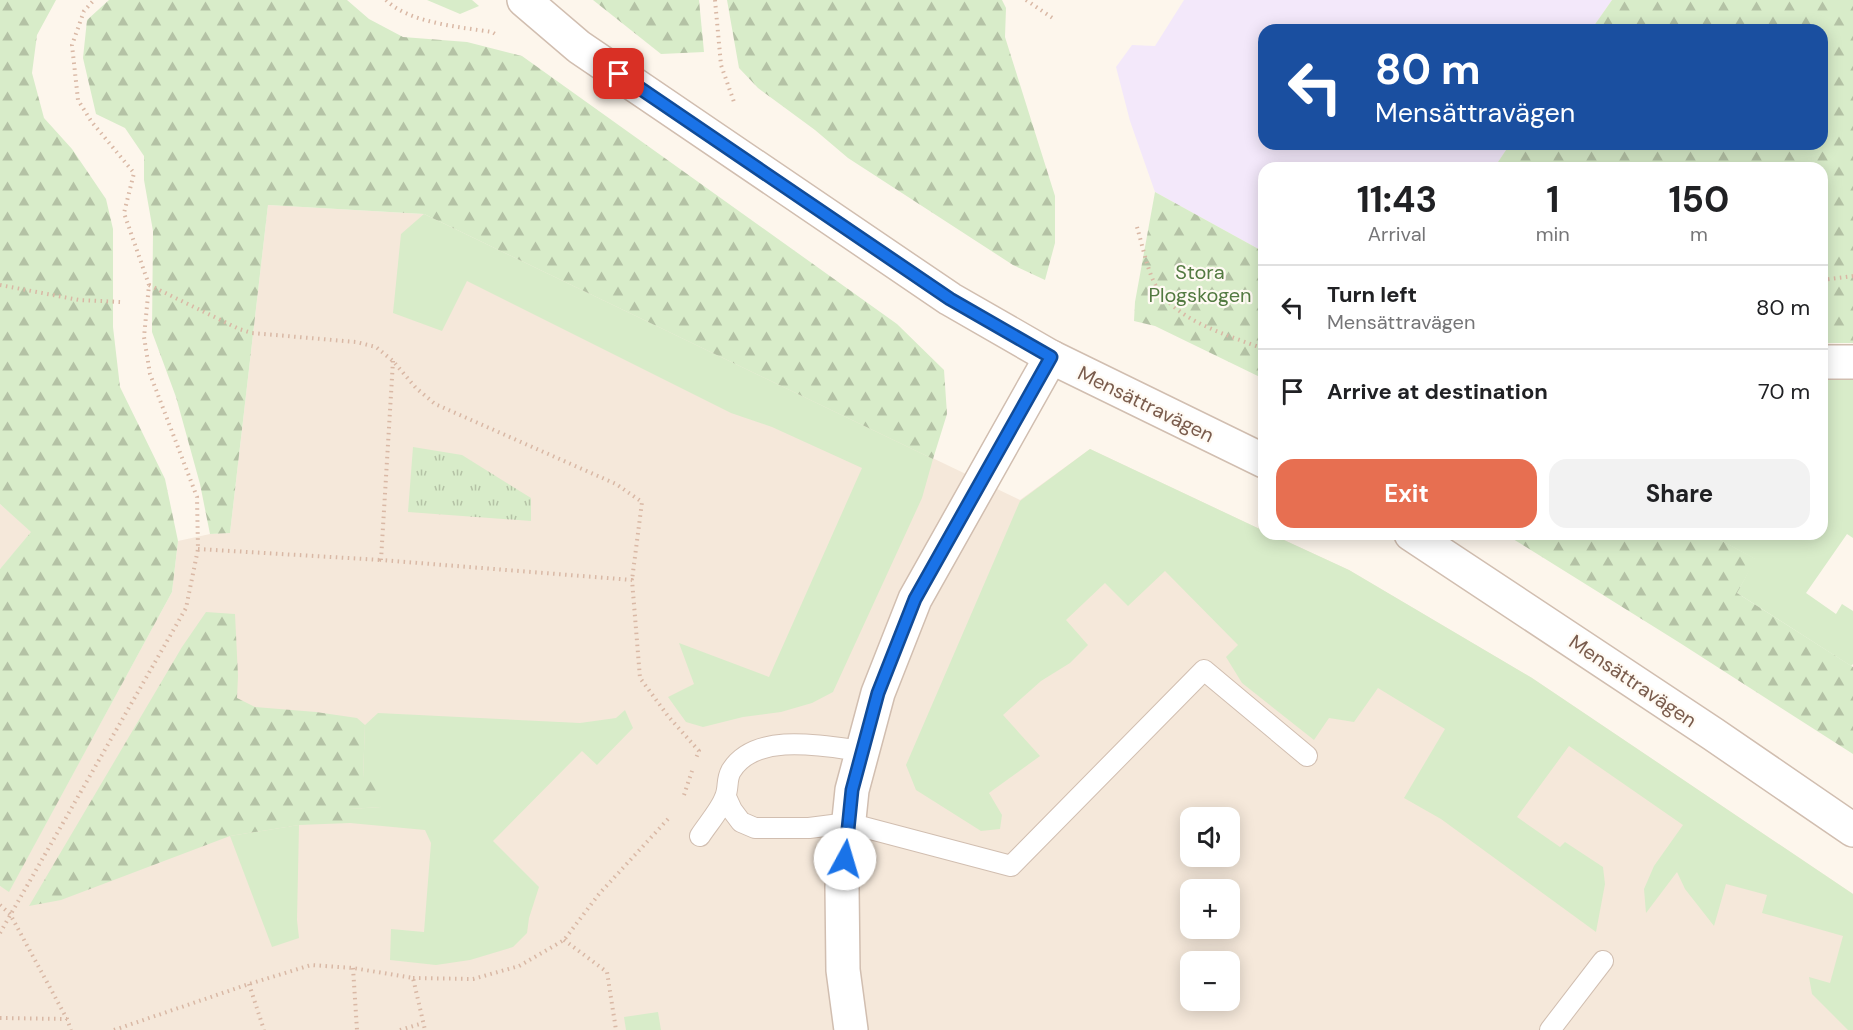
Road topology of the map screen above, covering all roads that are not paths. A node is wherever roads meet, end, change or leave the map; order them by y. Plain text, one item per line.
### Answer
1 (524, 0) edge
2 (1051, 357) junction
3 (1828, 362) edge
4 (1853, 362) edge
5 (1258, 458) edge
6 (1420, 540) edge
7 (862, 751) junction
8 (1308, 756) dead end
9 (726, 797) junction
10 (848, 823) junction
11 (1853, 830) edge
12 (700, 836) dead end
13 (1603, 961) dead end
14 (851, 1030) edge
15 (1550, 1030) edge

1 - 2 street, Mensättravägen
2 - 5 street, Mensättravägen
2 - 7 street
3 - 4 street
6 - 11 street, Mensättravägen
7 - 9 lane
7 - 10 street
8 - 10 lane
9 - 10 lane
9 - 12 lane
10 - 14 street
13 - 15 lane

